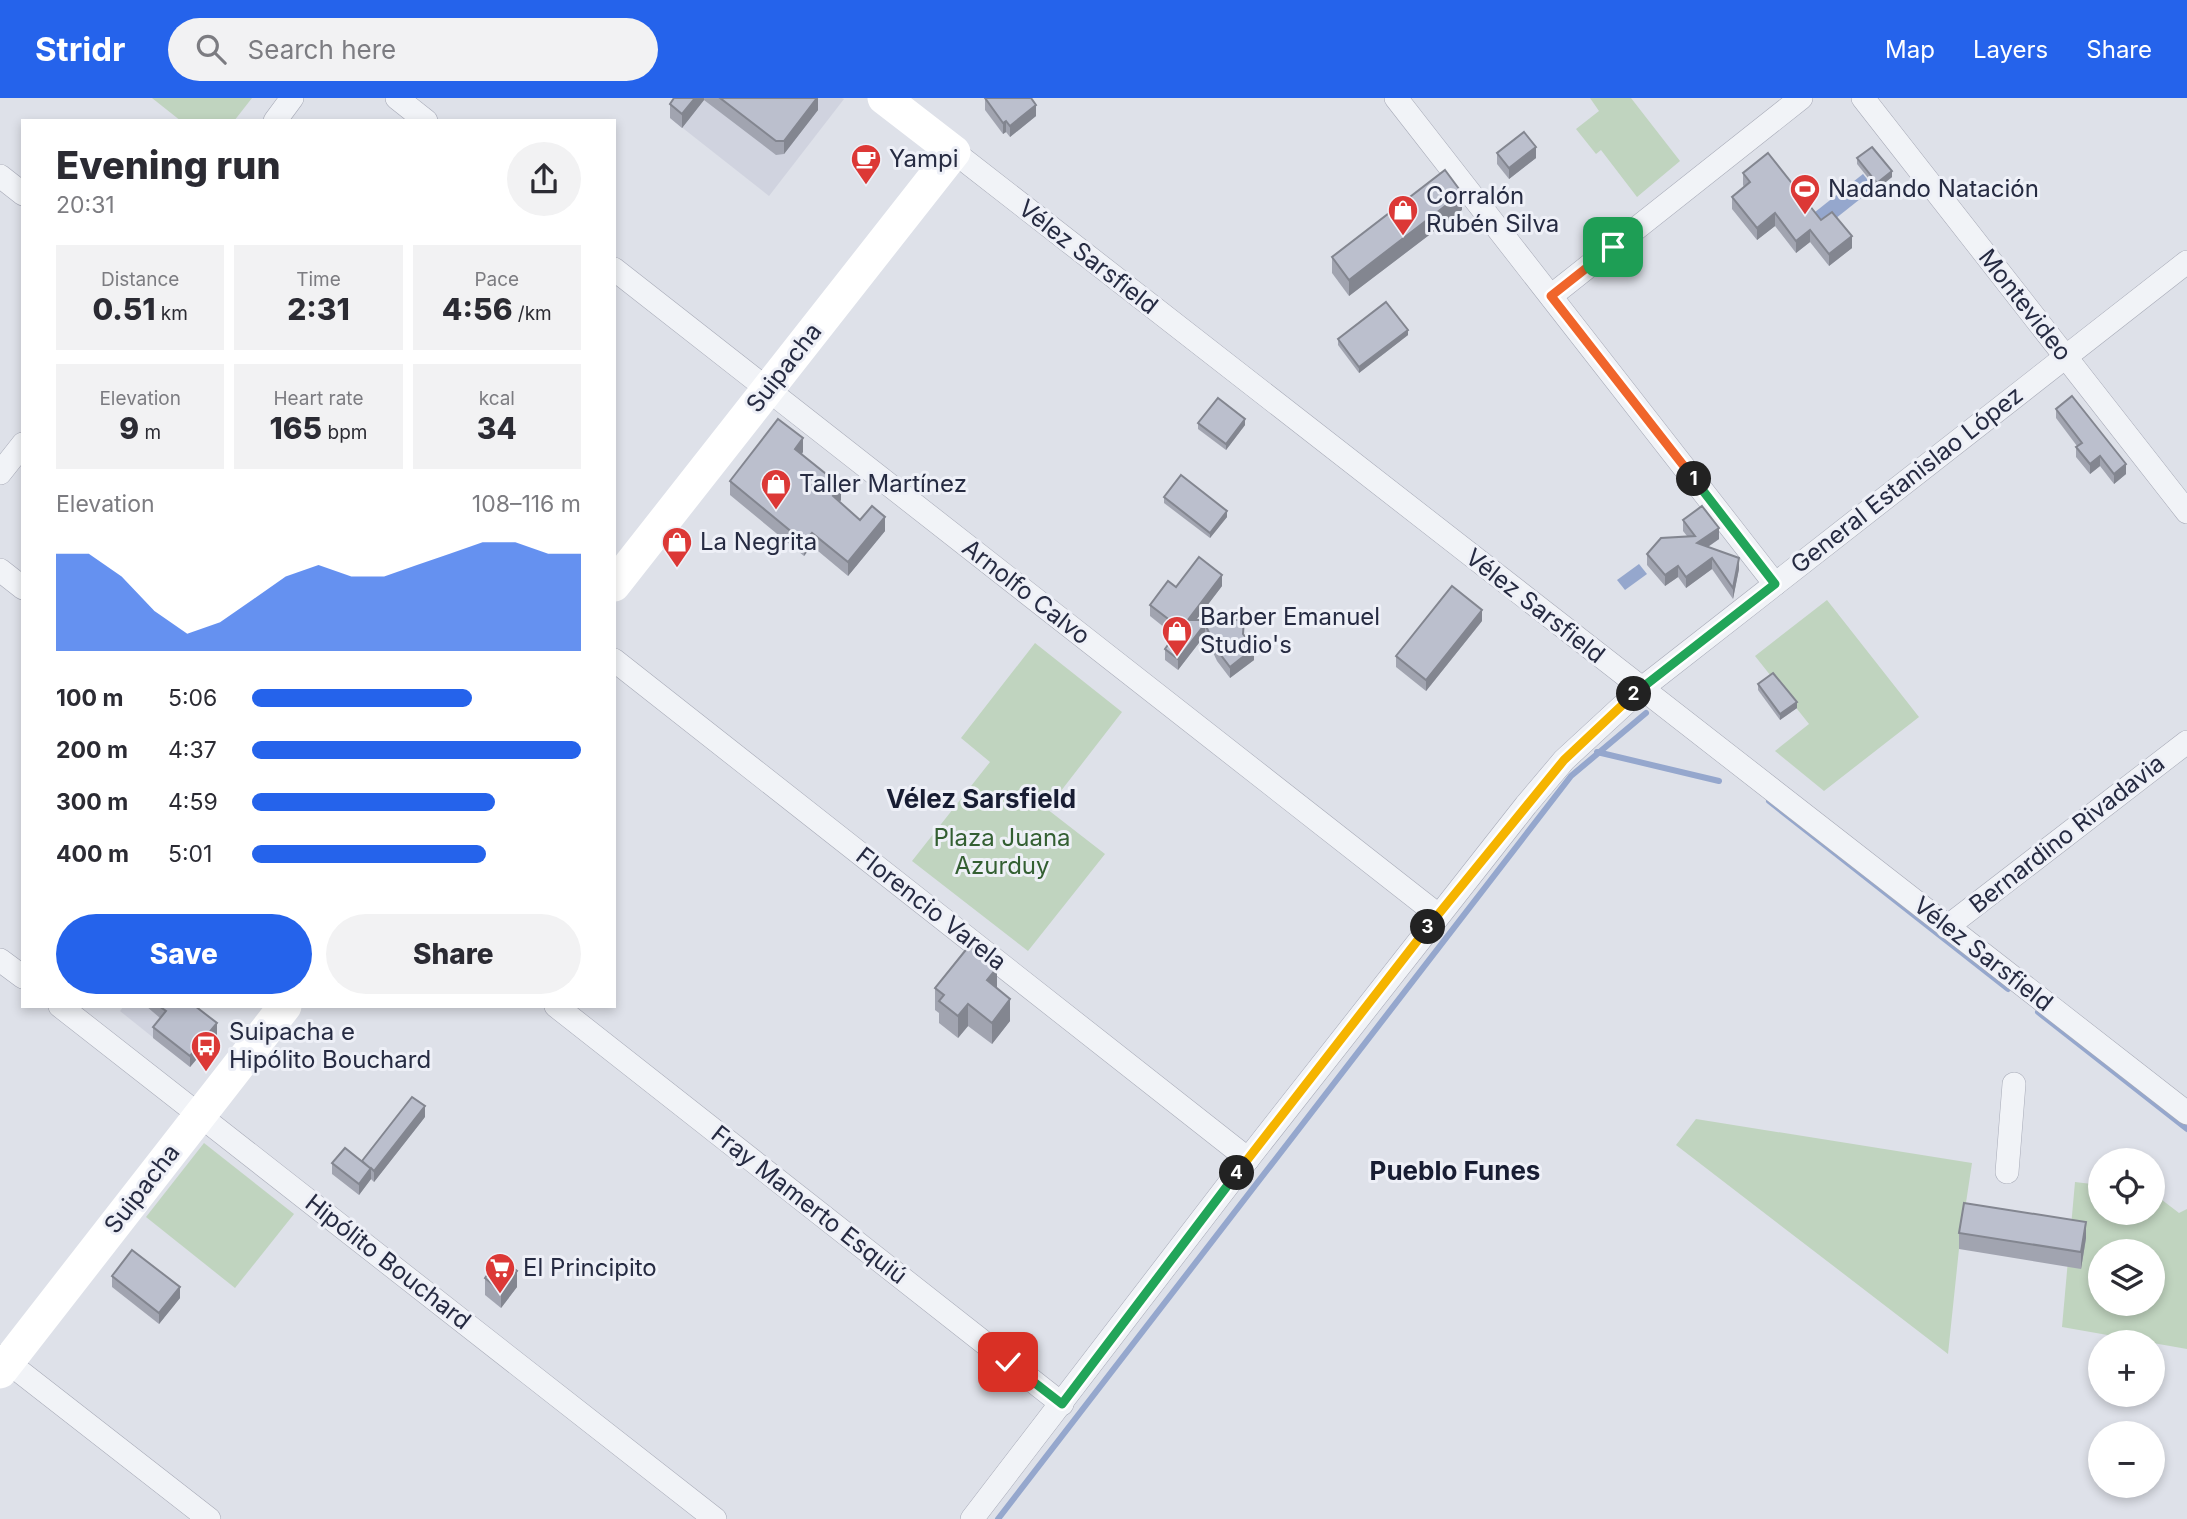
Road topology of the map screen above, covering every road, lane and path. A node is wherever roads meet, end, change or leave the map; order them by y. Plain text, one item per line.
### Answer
1 (292, 98) edge
2 (397, 98) edge
3 (884, 98) edge
4 (1396, 98) edge
5 (1801, 98) edge
6 (1863, 98) edge
7 (276, 119) edge
8 (423, 119) edge
9 (954, 152) junction
10 (0, 176) edge
11 (21, 192) edge
12 (2187, 261) edge
13 (616, 271) edge
14 (1551, 296) junction
15 (2066, 356) junction
16 (768, 389) junction
17 (21, 447) edge
18 (0, 473) edge
19 (2187, 512) edge
20 (0, 570) edge
21 (616, 582) edge
22 (1775, 584) junction
23 (21, 586) edge
24 (616, 662) edge
25 (1641, 689) junction
26 (2187, 742) edge
27 (1438, 915) junction
28 (1947, 927) junction
29 (0, 960) edge
30 (21, 976) edge
31 (63, 1008) edge
32 (283, 1008) edge
33 (558, 1008) edge
34 (2014, 1084) dead end
35 (2187, 1113) edge
36 (200, 1114) junction
37 (1248, 1159) junction
38 (2007, 1172) dead end
39 (3, 1363) edge
40 (1062, 1404) junction
41 (209, 1519) edge
42 (715, 1519) edge
43 (972, 1519) edge

1 - 7 street
2 - 8 street
3 - 9 main road, Vélez Sarsfield
4 - 14 street
5 - 14 street
6 - 15 street, Montevideo
9 - 16 main road, Suipacha
9 - 25 street, Vélez Sarsfield
10 - 11 street
12 - 15 street, General Estanislao López
13 - 16 street, Arnolfo Calvo
14 - 22 street
15 - 19 street, Montevideo
15 - 22 street, General Estanislao López
16 - 21 main road, Suipacha
16 - 27 street, Arnolfo Calvo
17 - 18 street
20 - 23 street
22 - 25 street, General Estanislao López
24 - 37 street, Florencio Varela
25 - 27 street, General Estanislao López
25 - 28 street, Vélez Sarsfield
26 - 28 street, Bernardino Rivadavia
27 - 37 street, General Estanislao López
28 - 35 street, Vélez Sarsfield
29 - 30 street
31 - 36 street, Hipólito Bouchard
32 - 36 main road, Suipacha
33 - 40 street, Fray Mamerto Esquiú
34 - 38 street
36 - 39 main road, Suipacha
36 - 42 street, Hipólito Bouchard
37 - 40 street, General Estanislao López
39 - 41 street
40 - 43 street, General Estanislao López

